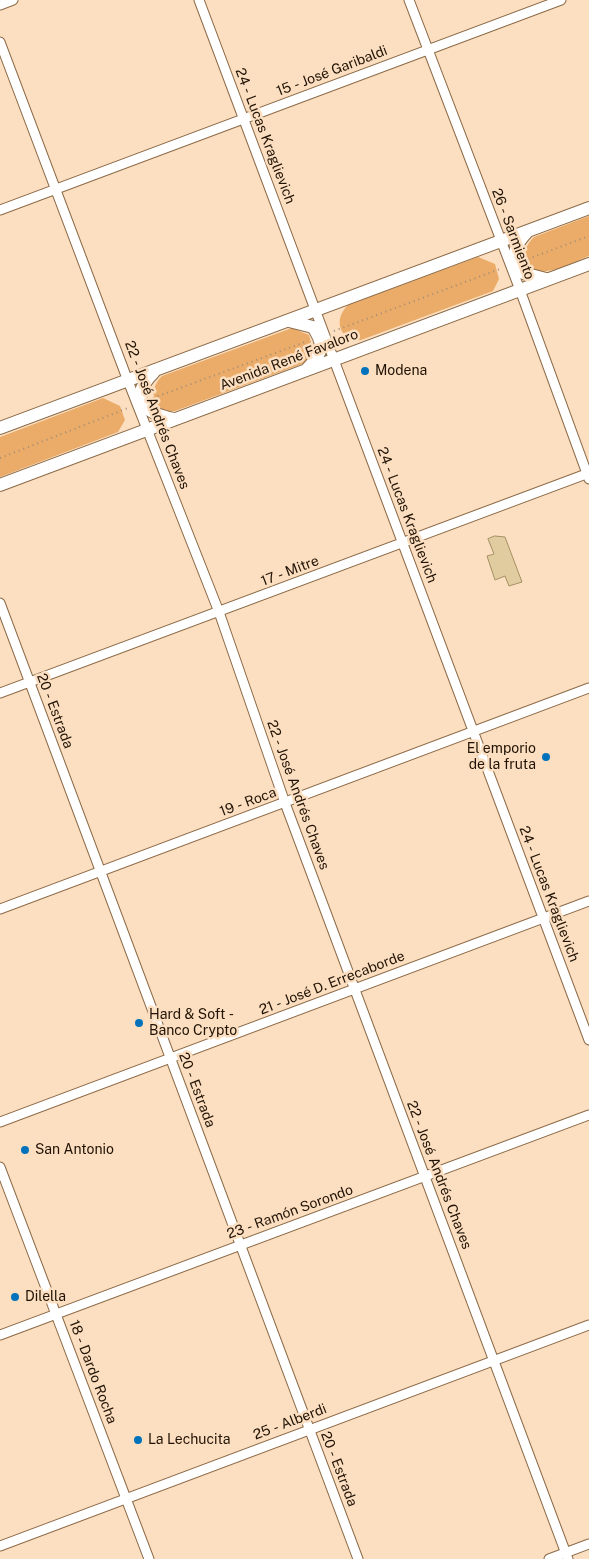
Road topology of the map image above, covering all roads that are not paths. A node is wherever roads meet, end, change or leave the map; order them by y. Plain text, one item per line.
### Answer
1 (12, 0) edge
2 (199, 0) edge
3 (409, 0) edge
4 (562, 0) edge
5 (0, 5) edge
6 (0, 42) edge
7 (428, 50) junction
8 (244, 119) junction
9 (55, 189) junction
10 (589, 208) edge
11 (0, 210) edge
12 (529, 231) junction
13 (500, 242) junction
14 (513, 264) junction
15 (589, 264) edge
16 (549, 279) junction
17 (520, 290) junction
18 (316, 311) junction
19 (289, 321) junction
20 (322, 336) junction
21 (334, 360) junction
22 (156, 371) junction
23 (305, 371) junction
24 (128, 381) junction
25 (140, 403) junction
26 (175, 419) junction
27 (0, 428) edge
28 (148, 430) junction
29 (588, 475) edge
30 (0, 485) edge
31 (403, 543) junction
32 (0, 603) edge
33 (219, 612) junction
34 (30, 683) junction
35 (589, 688) edge
36 (0, 693) edge
37 (474, 733) junction
38 (285, 803) junction
39 (101, 871) junction
40 (589, 901) edge
41 (0, 909) edge
42 (544, 918) junction
43 (355, 989) junction
44 (589, 1040) edge
45 (170, 1058) junction
46 (589, 1115) edge
47 (0, 1122) edge
48 (0, 1167) edge
49 (425, 1177) junction
50 (241, 1245) junction
51 (57, 1314) junction
52 (589, 1324) edge
53 (0, 1335) edge
54 (494, 1360) junction
55 (310, 1430) junction
56 (126, 1498) junction
57 (589, 1544) edge
58 (0, 1546) edge
59 (567, 1556) edge
60 (149, 1559) edge
61 (358, 1559) edge
62 (549, 1559) edge

1 - 5 street
2 - 8 street, 24 - Lucas Kraglievich
3 - 7 street, 26 - Sarmiento
4 - 7 street, 15 - José Garibaldi
6 - 9 street, 22 - José Andrés Chaves
7 - 8 street, 15 - José Garibaldi
7 - 13 street, 26 - Sarmiento
8 - 9 street, 15 - José Garibaldi
8 - 18 street, 24 - Lucas Kraglievich
9 - 11 street, 15 - José Garibaldi
9 - 24 street, 22 - José Andrés Chaves
10 - 12 main road
12 - 13 main road
12 - 14 main road
13 - 14 street, 26 - Sarmiento
13 - 18 main road
14 - 16 main road
14 - 17 street, 26 - Sarmiento
15 - 16 main road, Avenida René Favaloro
16 - 17 main road, Avenida René Favaloro
17 - 21 main road, Avenida René Favaloro
17 - 29 street, 26 - Sarmiento
18 - 19 main road
18 - 20 street, 24 - Lucas Kraglievich
19 - 20 main road
19 - 22 main road
20 - 21 street, 24 - Lucas Kraglievich
20 - 23 main road
21 - 23 main road, Avenida René Favaloro
21 - 31 street, 24 - Lucas Kraglievich
22 - 24 main road
22 - 25 main road
23 - 26 main road, Avenida René Favaloro
24 - 25 street, 22 - José Andrés Chaves
24 - 27 main road
25 - 26 main road
25 - 28 street, 22 - José Andrés Chaves
26 - 28 main road, Avenida René Favaloro
28 - 30 main road, Avenida René Favaloro
28 - 33 street, 22 - José Andrés Chaves
29 - 31 street, 17 - Mitre
31 - 33 street, 17 - Mitre
31 - 37 street, 24 - Lucas Kraglievich
32 - 34 street, 20 - Estrada
33 - 34 street, 17 - Mitre
33 - 38 street, 22 - José Andrés Chaves
34 - 36 street, 17 - Mitre
34 - 39 street, 20 - Estrada
35 - 37 street, 19 - Roca
37 - 38 street, 19 - Roca
37 - 42 street, 24 - Lucas Kraglievich
38 - 39 street, 19 - Roca
38 - 43 street, 22 - José Andrés Chaves
39 - 41 street, 19 - Roca
39 - 45 street, 20 - Estrada
40 - 42 street, 21 - José D. Errecaborde
42 - 43 street, 21 - José D. Errecaborde
42 - 44 street, 24 - Lucas Kraglievich
43 - 45 street, 21 - José D. Errecaborde
43 - 49 street, 22 - José Andrés Chaves
45 - 47 street, 21 - José D. Errecaborde
45 - 50 street, 20 - Estrada
46 - 49 street, 23 - Ramón Sorondo
48 - 51 street, 18 - Dardo Rocha
49 - 50 street, 23 - Ramón Sorondo
49 - 54 street, 22 - José Andrés Chaves
50 - 51 street, 23 - Ramón Sorondo
50 - 55 street, 20 - Estrada
51 - 53 street, 23 - Ramón Sorondo
51 - 56 street, 18 - Dardo Rocha
52 - 54 street, 25 - Alberdi
54 - 55 street, 25 - Alberdi
54 - 59 street, 22 - José Andrés Chaves
55 - 56 street, 25 - Alberdi
55 - 61 street, 20 - Estrada
56 - 58 street, 25 - Alberdi
56 - 60 street, 18 - Dardo Rocha
57 - 59 street
59 - 62 street

